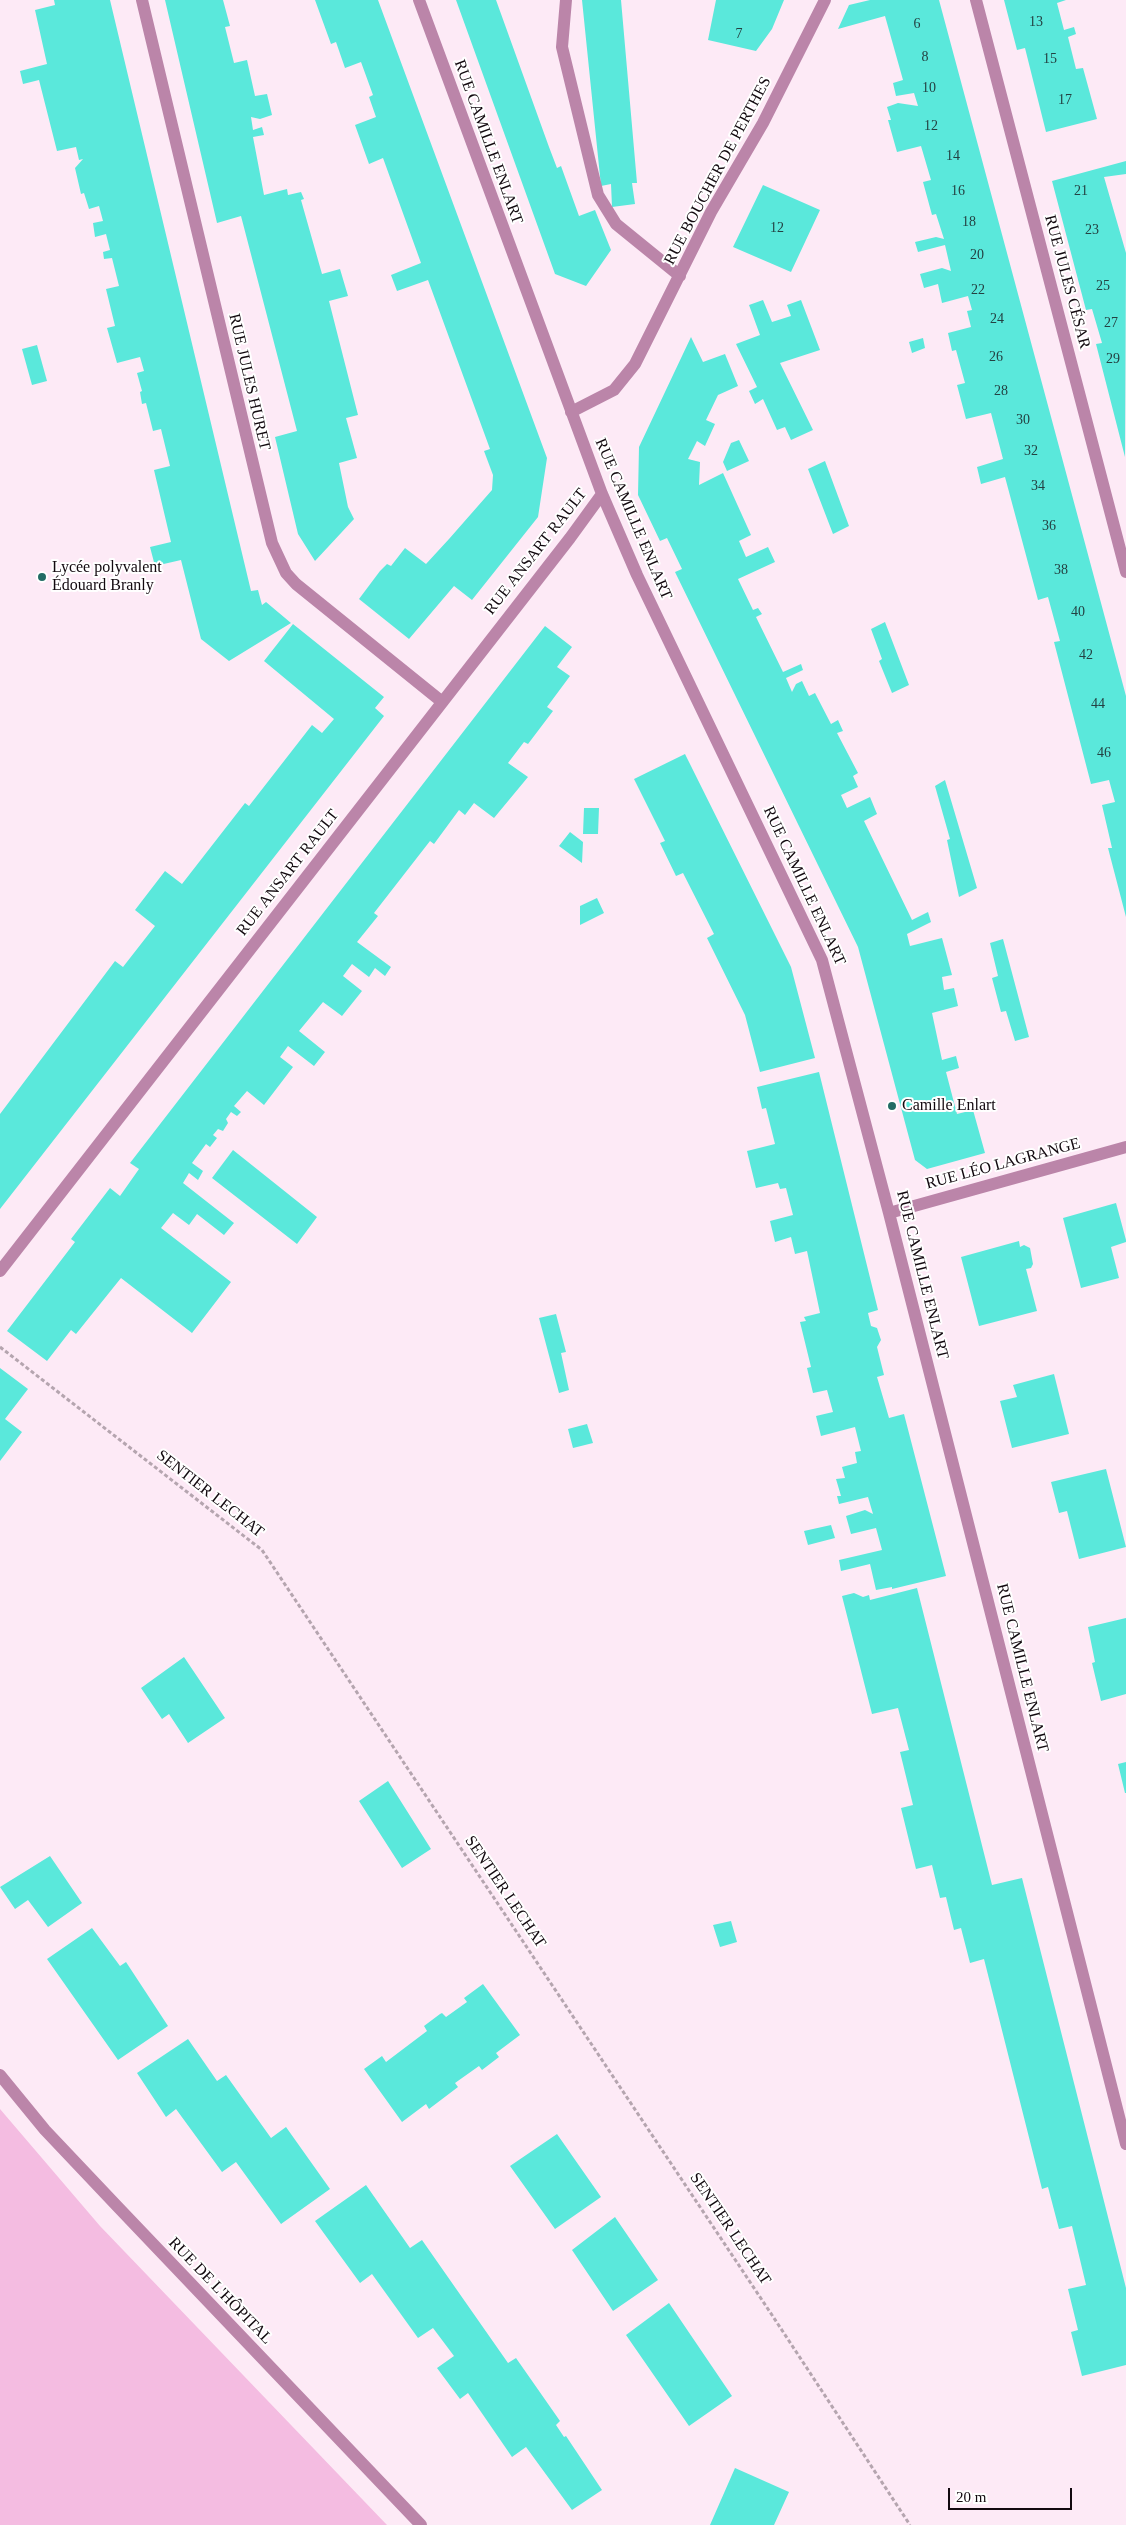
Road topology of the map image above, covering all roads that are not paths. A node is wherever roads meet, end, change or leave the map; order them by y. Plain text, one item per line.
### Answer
1 (142, 0) edge
2 (419, 0) edge
3 (566, 0) edge
4 (825, 0) edge
5 (976, 0) edge
6 (680, 276) junction
7 (571, 412) junction
8 (602, 494) junction
9 (1126, 572) edge
10 (441, 701) junction
11 (1126, 1148) edge
12 (889, 1213) junction
13 (0, 1271) edge
14 (0, 2075) edge
15 (1126, 2144) edge
16 (421, 2525) edge

1 - 10 street, RUE JULES HURET
2 - 7 street, RUE CAMILLE ENLART
3 - 6 street
4 - 6 street, RUE BOUCHER DE PERTHES
5 - 9 street, RUE JULES CÉSAR
6 - 7 street, RUE BOUCHER DE PERTHES
7 - 8 street, RUE CAMILLE ENLART
8 - 10 street, RUE ANSART RAULT
8 - 12 street, RUE CAMILLE ENLART
10 - 13 street, RUE ANSART RAULT
11 - 12 street, RUE LÉO LAGRANGE
12 - 15 street, RUE CAMILLE ENLART
14 - 16 street, RUE DE L'HÔPITAL

